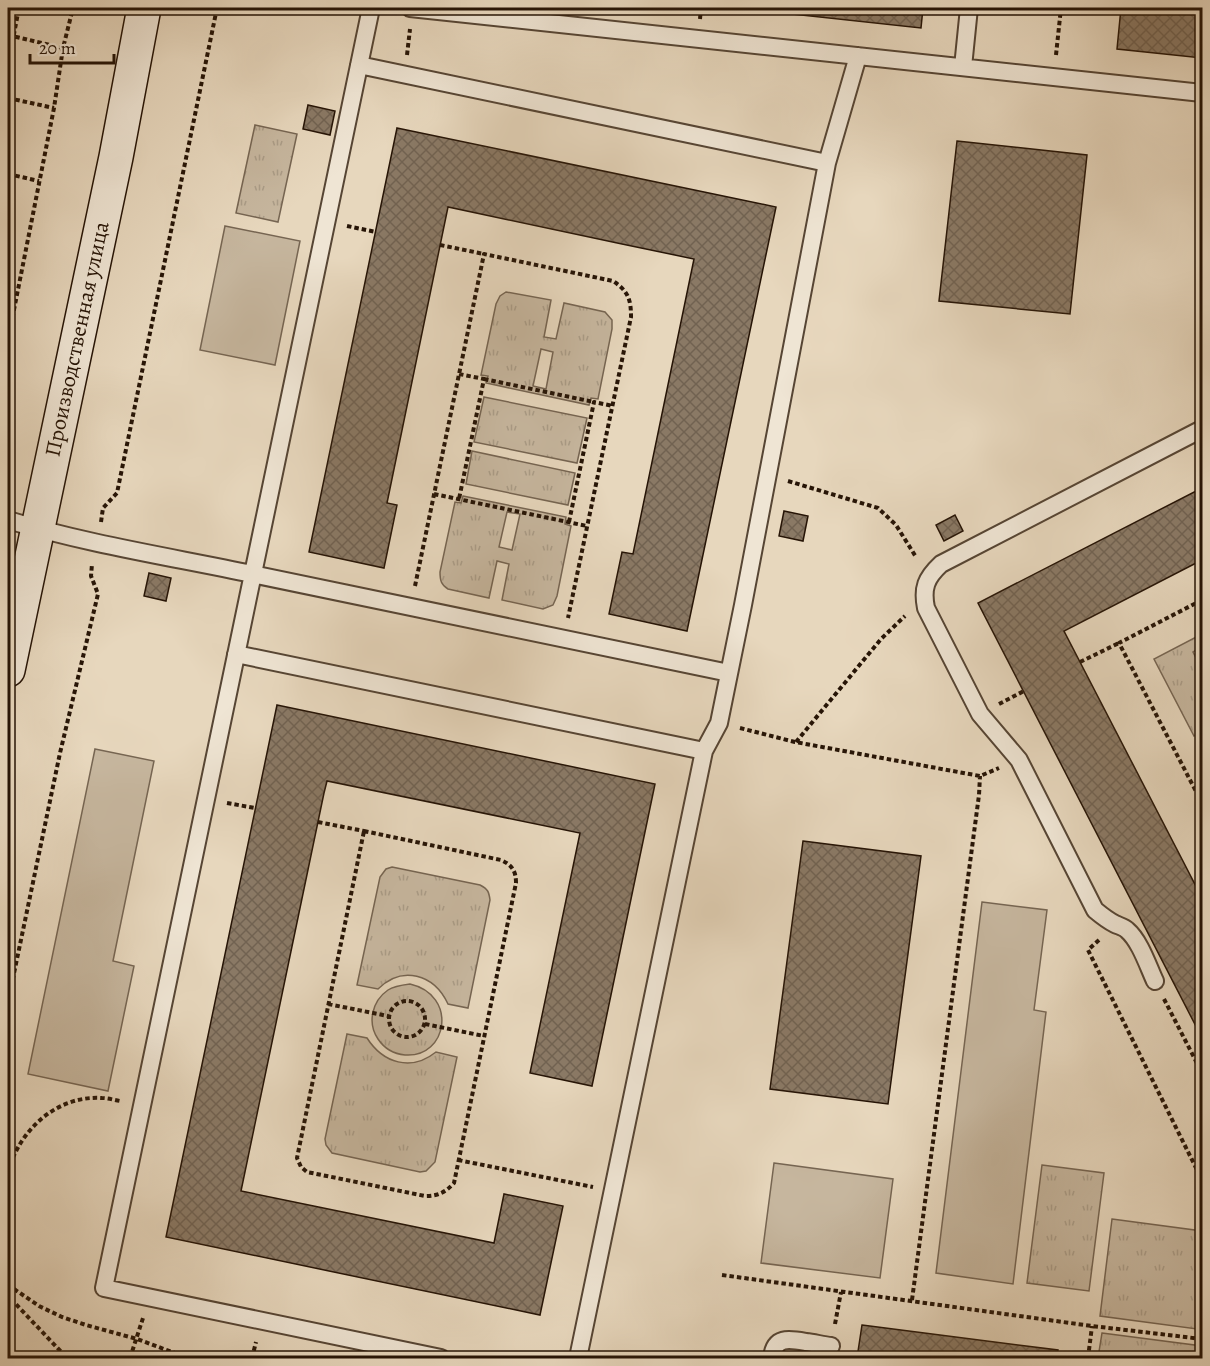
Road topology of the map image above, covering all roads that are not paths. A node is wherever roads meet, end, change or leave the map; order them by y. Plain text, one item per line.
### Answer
1 (144, 8) edge
2 (371, 8) edge
3 (411, 8) edge
4 (969, 8) edge
5 (858, 56) junction
6 (359, 65) junction
7 (963, 67) junction
8 (1203, 93) edge
9 (827, 163) junction
10 (1203, 429) edge
11 (22, 524) edge
12 (252, 574) junction
13 (236, 654) junction
14 (8, 670) edge
15 (729, 673) junction
16 (704, 751) junction
17 (1155, 981) road end
18 (831, 1346) dead end
19 (441, 1359) edge
20 (578, 1359) edge
21 (772, 1359) edge

1 - 11 main road, Производственная улица
2 - 6 lane
3 - 5 lane
4 - 7 lane
5 - 7 lane
5 - 9 lane
6 - 9 lane
6 - 12 lane
7 - 8 lane
9 - 15 lane
10 - 17 lane
11 - 12 lane
11 - 14 main road, Производственная улица
12 - 13 lane
12 - 15 lane
13 - 16 lane
13 - 19 lane
15 - 16 lane
16 - 20 lane
18 - 21 lane

